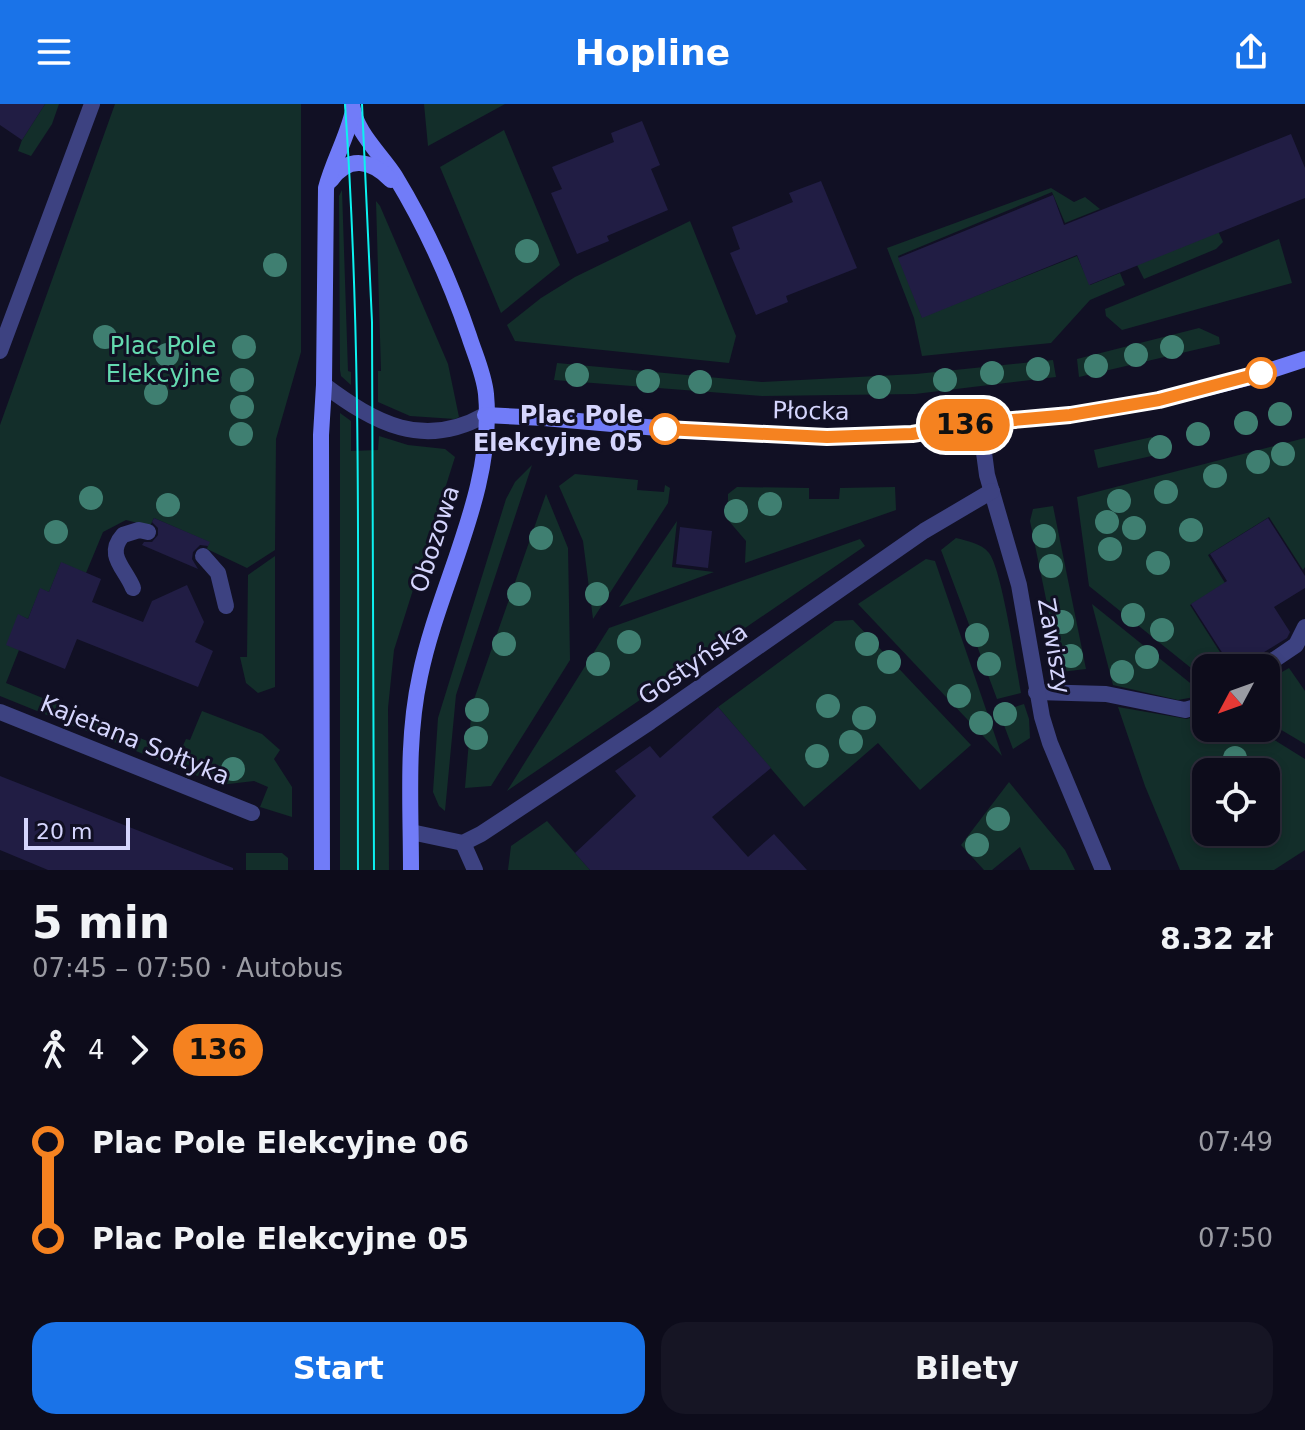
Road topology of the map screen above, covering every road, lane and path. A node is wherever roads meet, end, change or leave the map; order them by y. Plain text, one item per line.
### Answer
1 (92, 104) edge
2 (353, 107) edge
3 (326, 188) junction
4 (404, 192) junction
5 (0, 351) edge
6 (1305, 359) edge
7 (324, 385) junction
8 (485, 415) junction
9 (980, 423) junction
10 (992, 491) junction
11 (148, 532) dead end
12 (203, 556) dead end
13 (133, 588) dead end
14 (226, 606) dead end
15 (1305, 627) edge
16 (1280, 656) edge
17 (1036, 692) junction
18 (1192, 708) edge
19 (0, 712) edge
20 (252, 813) dead end
21 (411, 832) junction
22 (463, 843) junction
23 (322, 870) edge
24 (411, 870) edge
25 (475, 870) edge
26 (1103, 870) edge

1 - 5 street
2 - 3 street, Obozowa
2 - 4 street, Obozowa
3 - 4 street
3 - 7 street, Obozowa
4 - 8 street, Obozowa
6 - 9 street, Płocka
7 - 8 street, Płocka
7 - 23 street, Obozowa
8 - 9 street, Płocka
8 - 21 street, Obozowa
9 - 10 street, Zawiszy
10 - 17 street, Zawiszy
10 - 22 street, Gostyńska
11 - 13 street
12 - 14 street
15 - 16 street
17 - 18 street
17 - 26 street, Zawiszy
19 - 20 street, Kajetana Sołtyka
21 - 22 street
21 - 24 street, Obozowa
22 - 25 street

